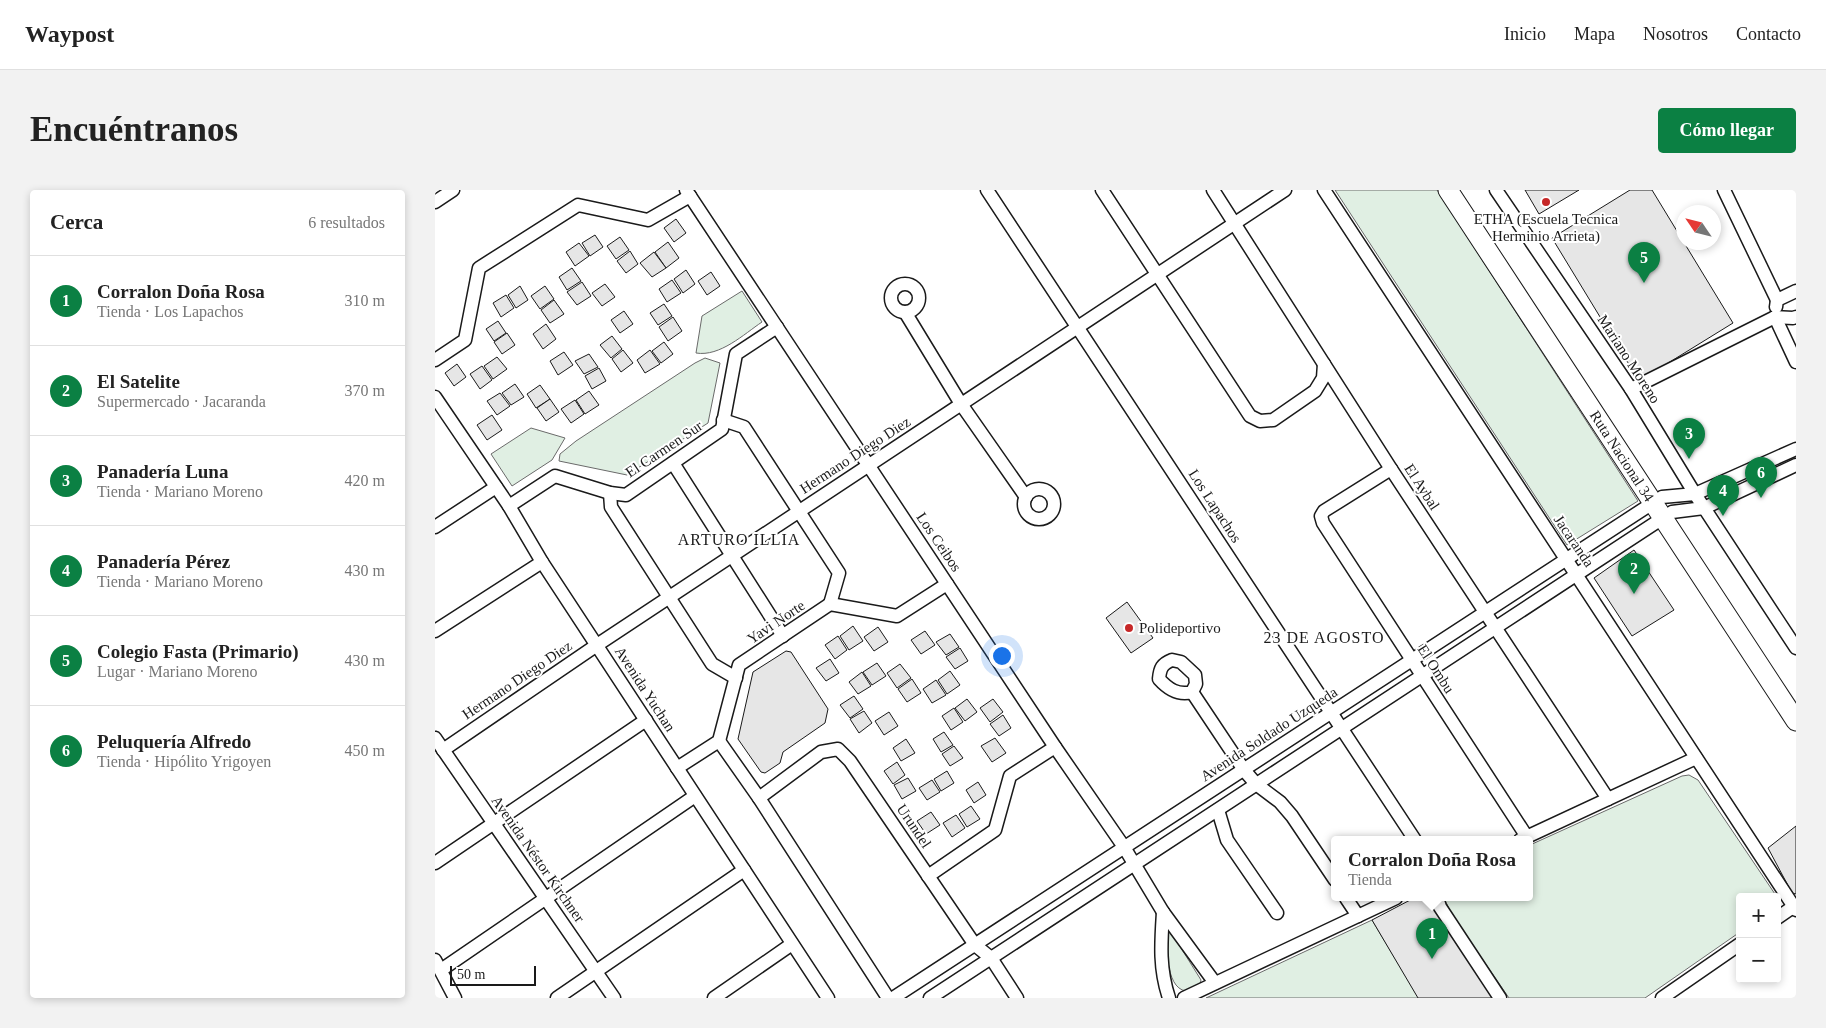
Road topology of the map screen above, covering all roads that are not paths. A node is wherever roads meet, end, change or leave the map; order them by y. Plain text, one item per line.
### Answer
1 (453, 190) edge
2 (987, 190) edge
3 (1103, 190) edge
4 (1213, 190) edge
5 (1285, 190) edge
6 (1324, 190) edge
7 (1448, 190) edge
8 (1463, 190) edge
9 (1496, 190) edge
10 (1724, 190) edge
11 (688, 193) edge
12 (435, 202) edge
13 (1234, 223) junction
14 (1157, 275) junction
15 (1796, 291) edge
16 (1777, 300) junction
17 (905, 312) dead end
18 (1775, 317) junction
19 (1796, 317) edge
20 (777, 326) junction
21 (1077, 328) junction
22 (435, 360) edge
23 (1796, 362) edge
24 (1324, 364) junction
25 (1631, 389) junction
26 (435, 397) edge
27 (961, 404) junction
28 (440, 416) edge
29 (723, 420) junction
30 (1796, 448) edge
31 (673, 463) junction
32 (1796, 465) edge
33 (869, 466) junction
34 (1391, 469) junction
35 (496, 487) junction
36 (610, 493) junction
37 (1695, 494) junction
38 (1025, 498) dead end
39 (509, 506) junction
40 (1662, 507) junction
41 (1704, 508) junction
42 (799, 512) junction
43 (435, 527) edge
44 (732, 556) junction
45 (1566, 559) junction
46 (542, 562) junction
47 (1577, 574) junction
48 (947, 584) junction
49 (669, 597) junction
50 (830, 604) junction
51 (1485, 612) junction
52 (1495, 628) junction
53 (435, 631) edge
54 (783, 636) junction
55 (597, 645) junction
56 (1796, 648) edge
57 (1411, 660) junction
58 (1421, 676) junction
59 (736, 678) junction
60 (1191, 692) dead end
61 (1796, 702) edge
62 (1331, 712) junction
63 (646, 720) junction
64 (1796, 721) edge
65 (1342, 728) junction
66 (435, 738) edge
67 (719, 741) junction
68 (1055, 747) junction
69 (443, 750) junction
70 (1696, 758) junction
71 (677, 768) junction
72 (1243, 770) junction
73 (1256, 784) junction
74 (695, 796) junction
75 (759, 798) junction
76 (1607, 799) junction
77 (1218, 810) junction
78 (493, 823) junction
79 (1412, 836) edge
80 (1521, 836) edge
81 (1529, 836) edge
82 (1124, 848) junction
83 (435, 863) edge
84 (1134, 864) junction
85 (744, 870) junction
86 (1331, 874) edge
87 (928, 876) junction
88 (545, 898) junction
89 (1348, 901) edge
90 (1390, 901) edge
91 (1438, 901) edge
92 (1795, 907) edge
93 (1163, 912) junction
94 (1277, 913) dead end
95 (1358, 916) junction
96 (1781, 916) edge
97 (792, 944) junction
98 (975, 945) junction
99 (1736, 947) edge
100 (991, 958) junction
101 (438, 965) edge
102 (595, 971) junction
103 (1215, 983) junction
104 (455, 998) edge
105 (557, 998) edge
106 (614, 998) edge
107 (714, 998) edge
108 (828, 998) edge
109 (888, 998) edge
110 (893, 998) edge
111 (930, 998) edge
112 (1017, 998) edge
113 (1169, 998) edge
114 (1184, 998) edge
115 (1499, 998) edge
116 (1662, 998) edge

1 - 12 street
2 - 21 street, Los Lapachos
3 - 14 street
4 - 13 street, El Aybal
5 - 13 street, Hermano Diego Diez
6 - 45 street, Jacaranda
7 - 40 highway, Ruta Nacional 34
8 - 40 highway, Ruta Nacional 34
9 - 25 street, Mariano Moreno
10 - 16 street
11 - 20 street, Los Ceibos
11 - 22 street
13 - 14 street, Hermano Diego Diez
13 - 24 street, El Aybal
14 - 21 street, Hermano Diego Diez
14 - 24 street
15 - 16 street
16 - 18 street
17 - 27 street
18 - 19 street
18 - 23 street
18 - 25 street
20 - 29 street, El Carmen Sur
20 - 33 street, Los Ceibos
21 - 27 street, Hermano Diego Diez
21 - 62 street, Los Lapachos
24 - 34 street, El Aybal
25 - 37 street, Mariano Moreno
26 - 28 street, Avenida Yuchan
27 - 33 street, Hermano Diego Diez
27 - 38 street
28 - 35 street, Avenida Yuchan
29 - 31 street, El Carmen Sur
29 - 42 street
30 - 37 street
31 - 36 street, El Carmen Sur
31 - 44 street
32 - 41 street
33 - 42 street, Hermano Diego Diez
33 - 48 street, Los Ceibos
34 - 51 street, El Aybal
34 - 57 street, El Ombu
35 - 39 street, Avenida Yuchan
35 - 43 street
36 - 39 street, El Carmen Sur
36 - 49 street
37 - 40 street
37 - 41 street, Mariano Moreno
39 - 46 street, Avenida Yuchan
40 - 41 street
40 - 45 street, Avenida Soldado Uzqueda
40 - 47 street
40 - 61 highway, Ruta Nacional 34
40 - 64 highway, Ruta Nacional 34
41 - 56 street, Mariano Moreno
42 - 44 street, Hermano Diego Diez
42 - 50 street
44 - 49 street, Hermano Diego Diez
44 - 54 street
45 - 47 street, Jacaranda
45 - 51 street, Avenida Soldado Uzqueda
46 - 53 street
46 - 55 street, Avenida Yuchan
47 - 52 street
47 - 70 street, Jacaranda
48 - 50 street
48 - 68 street, Los Ceibos
49 - 55 street, Hermano Diego Diez
49 - 59 street
50 - 54 street, Yavi Norte
51 - 52 street, El Aybal
51 - 57 street, Avenida Soldado Uzqueda
52 - 58 street
52 - 76 street, El Aybal
54 - 59 street, Yavi Norte
55 - 63 street, Avenida Yuchan
55 - 69 street, Hermano Diego Diez
57 - 58 street, El Ombu
57 - 62 street, Avenida Soldado Uzqueda
58 - 65 street
58 - 80 street, El Ombu
59 - 67 street, Yavi Norte
60 - 72 street
62 - 65 street, Los Lapachos
62 - 72 street, Avenida Soldado Uzqueda
63 - 71 street, Avenida Yuchan
63 - 78 street
65 - 73 street
65 - 79 street, Los Lapachos
66 - 69 street, Avenida Néstor Kirchner
67 - 71 street
67 - 75 street
68 - 82 street, Los Ceibos
68 - 87 street
69 - 78 street, Avenida Néstor Kirchner
70 - 76 street
70 - 92 street, Jacaranda
71 - 74 street, Avenida Yuchan
72 - 73 street
72 - 82 street, Avenida Soldado Uzqueda
73 - 77 street
73 - 86 street
74 - 85 street, Avenida Yuchan
74 - 88 street
75 - 87 street, Urundel
75 - 109 street
76 - 81 street
77 - 84 street
77 - 94 street
78 - 83 street
78 - 88 street, Avenida Néstor Kirchner
82 - 84 street, Los Ceibos
82 - 98 street, Avenida Soldado Uzqueda
84 - 93 street, Los Ceibos
84 - 100 street
85 - 97 street, Avenida Yuchan
85 - 102 street
87 - 98 street, Urundel
88 - 101 street
88 - 102 street, Avenida Néstor Kirchner
89 - 95 street
90 - 95 street
91 - 115 street
92 - 96 street
93 - 103 street, Los Ceibos
93 - 113 street
95 - 103 street
97 - 107 street
97 - 108 street, Avenida Yuchan
98 - 100 street, Urundel
98 - 110 street, Avenida Soldado Uzqueda
99 - 116 street
100 - 111 street
100 - 112 street, Urundel
101 - 104 street
102 - 105 street
102 - 106 street, Avenida Néstor Kirchner
103 - 114 street

